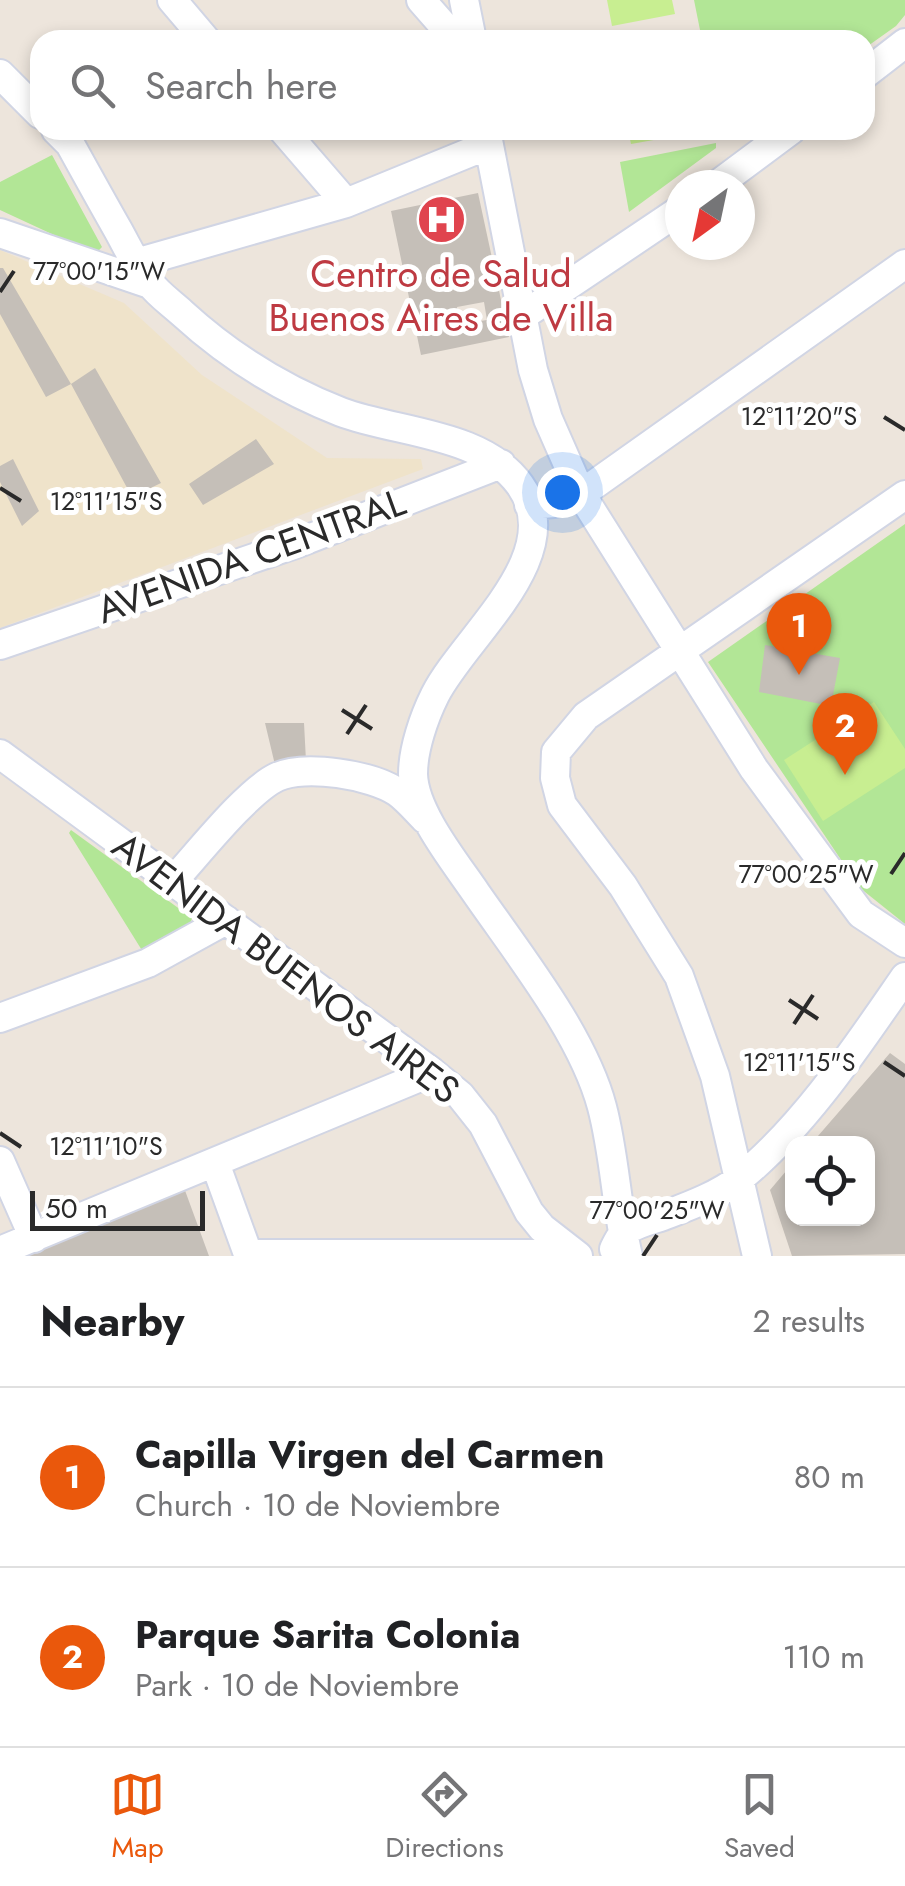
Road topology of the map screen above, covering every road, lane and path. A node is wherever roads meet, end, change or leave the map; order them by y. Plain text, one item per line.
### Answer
1 (172, 0) edge
2 (464, 0) edge
3 (425, 1) edge
4 (198, 30) edge
5 (448, 30) edge
6 (470, 30) edge
7 (905, 42) edge
8 (875, 66) edge
9 (0, 74) edge
10 (30, 104) edge
11 (66, 140) edge
12 (292, 140) edge
13 (481, 140) edge
14 (488, 140) edge
15 (778, 140) edge
16 (737, 170) edge
17 (346, 203) junction
18 (665, 220) edge
19 (0, 233) edge
20 (905, 264) edge
21 (143, 274) junction
22 (522, 317) junction
23 (500, 464) junction
24 (581, 494) junction
25 (905, 494) edge
26 (529, 505) junction
27 (0, 644) edge
28 (680, 653) junction
29 (0, 754) edge
30 (426, 820) junction
31 (173, 881) junction
32 (226, 920) junction
33 (905, 943) edge
34 (905, 977) edge
35 (0, 1018) edge
36 (432, 1072) junction
37 (0, 1161) edge
38 (216, 1163) junction
39 (738, 1180) junction
40 (34, 1238) junction
41 (620, 1248) edge
42 (569, 1250) edge
43 (0, 1251) edge
44 (757, 1256) edge

1 - 4 street
2 - 6 street
3 - 5 street
7 - 8 street
9 - 10 street
11 - 21 street
12 - 17 street
13 - 17 street
14 - 22 street
15 - 16 street
17 - 21 street
18 - 22 street
19 - 21 street
20 - 24 street
21 - 23 street
22 - 24 street
23 - 26 street
23 - 27 street, AVENIDA CENTRAL
24 - 26 street
24 - 28 street
25 - 28 street
26 - 30 street
28 - 33 street
28 - 39 street
29 - 31 street, AVENIDA BUENOS AIRES
30 - 31 street
30 - 41 street
31 - 32 street, AVENIDA BUENOS AIRES
32 - 35 street
32 - 36 street, AVENIDA BUENOS AIRES
34 - 39 street
36 - 38 street
36 - 42 street, AVENIDA BUENOS AIRES
37 - 40 street
38 - 40 street
38 - 42 street
39 - 41 street
39 - 44 street
40 - 43 street

